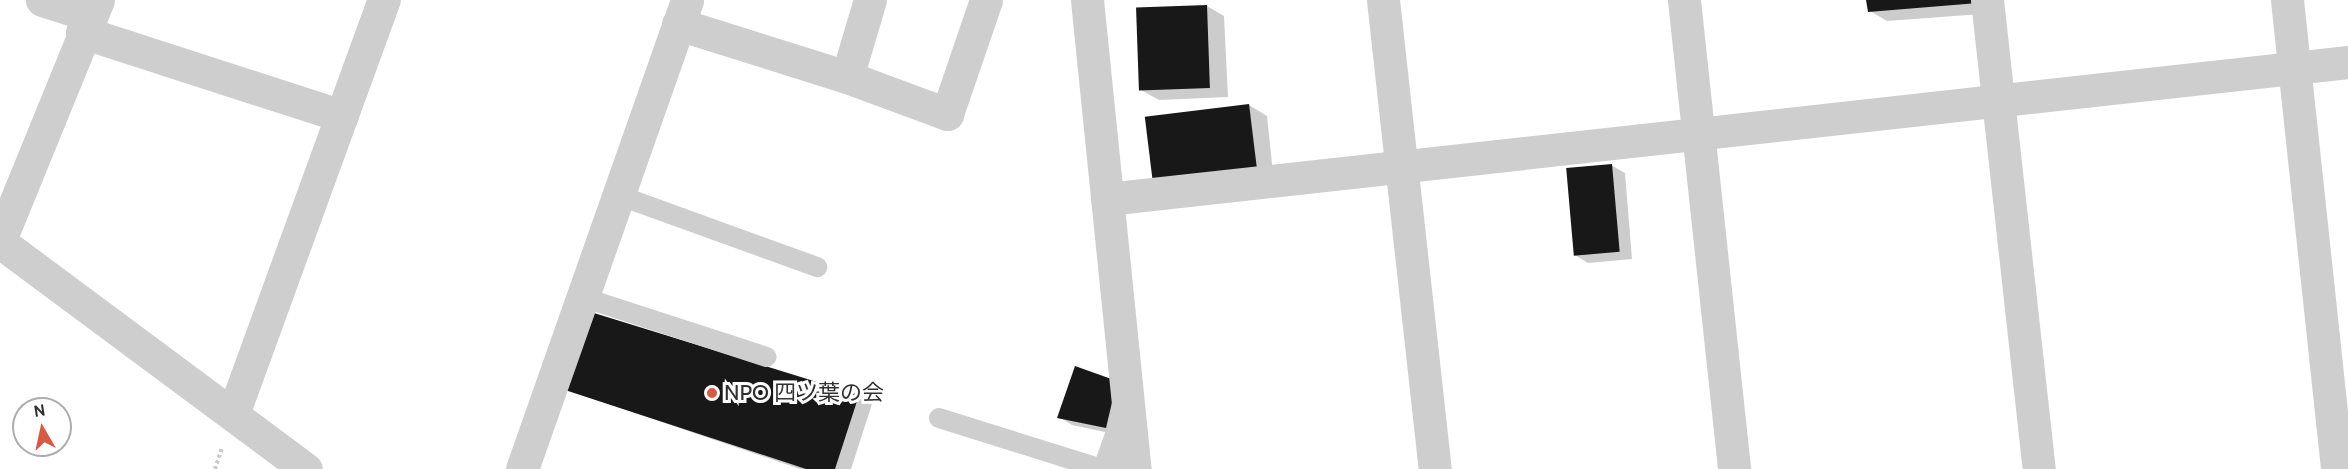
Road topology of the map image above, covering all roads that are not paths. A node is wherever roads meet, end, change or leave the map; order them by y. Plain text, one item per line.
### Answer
1 (42, 0) edge
2 (384, 0) edge
3 (870, 0) edge
4 (986, 0) edge
5 (1087, 0) edge
6 (1383, 0) edge
7 (1684, 0) edge
8 (1987, 0) edge
9 (2287, 0) edge
10 (682, 12) edge
11 (90, 16) edge
12 (2348, 62) edge
13 (2294, 68) junction
14 (847, 77) junction
15 (1999, 100) junction
16 (342, 116) junction
17 (1698, 134) junction
18 (1402, 166) junction
19 (618, 195) junction
20 (1107, 199) junction
21 (0, 241) edge
22 (817, 267) dead end
23 (582, 297) junction
24 (2336, 346) edge
25 (767, 357) dead end
26 (1129, 413) junction
27 (233, 414) junction
28 (939, 418) dead end
29 (306, 469) edge
30 (522, 469) edge
31 (1102, 469) edge
32 (1109, 469) edge
33 (1135, 469) edge
34 (1435, 469) edge
35 (1734, 469) edge
36 (2039, 469) edge
37 (2337, 469) edge

1 - 11 street
2 - 16 street
3 - 14 street
4 - 14 street
5 - 20 street
6 - 18 street
7 - 17 street
8 - 15 street
9 - 13 street
10 - 14 street
10 - 19 street
11 - 16 street
11 - 21 street
12 - 13 street
13 - 15 street
13 - 24 street
15 - 17 street
15 - 36 street
16 - 27 street
17 - 18 street
17 - 35 street
18 - 20 street
18 - 34 street
19 - 22 lane
19 - 23 street
20 - 26 street
21 - 27 street
23 - 25 lane
23 - 30 street
24 - 37 street
26 - 32 street
26 - 33 street
27 - 29 street
28 - 31 lane

